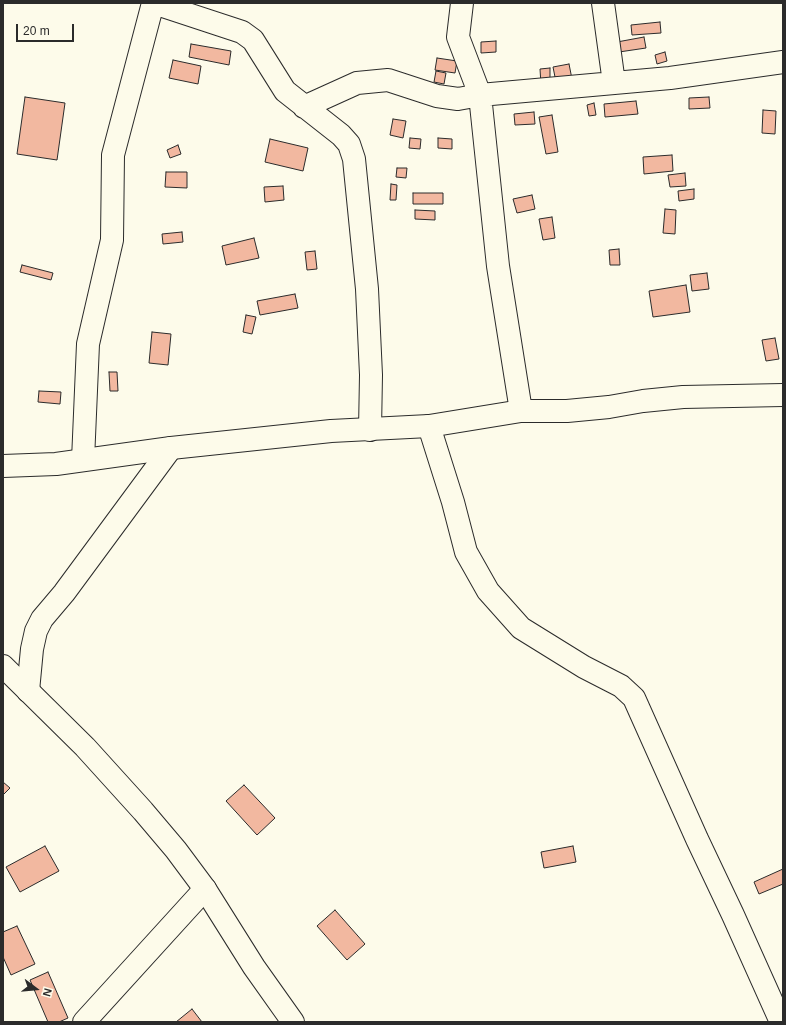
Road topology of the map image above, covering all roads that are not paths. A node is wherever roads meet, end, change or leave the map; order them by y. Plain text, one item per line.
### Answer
1 (154, 3) edge
2 (462, 3) edge
3 (603, 3) edge
4 (783, 62) edge
5 (614, 83) junction
6 (480, 96) junction
7 (304, 107) junction
8 (783, 395) edge
9 (521, 411) junction
10 (429, 426) junction
11 (370, 430) junction
12 (171, 448) junction
13 (83, 460) junction
14 (3, 466) edge
15 (3, 666) edge
16 (28, 691) junction
17 (205, 889) junction
18 (84, 1022) edge
19 (293, 1022) edge
20 (781, 1022) edge

1 - 7 main road
1 - 13 main road
2 - 6 main road
3 - 5 main road
4 - 5 main road
5 - 6 main road
6 - 7 main road
6 - 9 main road
7 - 11 main road
8 - 9 main road
9 - 10 main road
10 - 11 main road
10 - 20 main road
11 - 12 main road
12 - 13 main road
12 - 16 main road
13 - 14 main road
15 - 16 main road
16 - 17 main road
17 - 18 main road
17 - 19 main road

